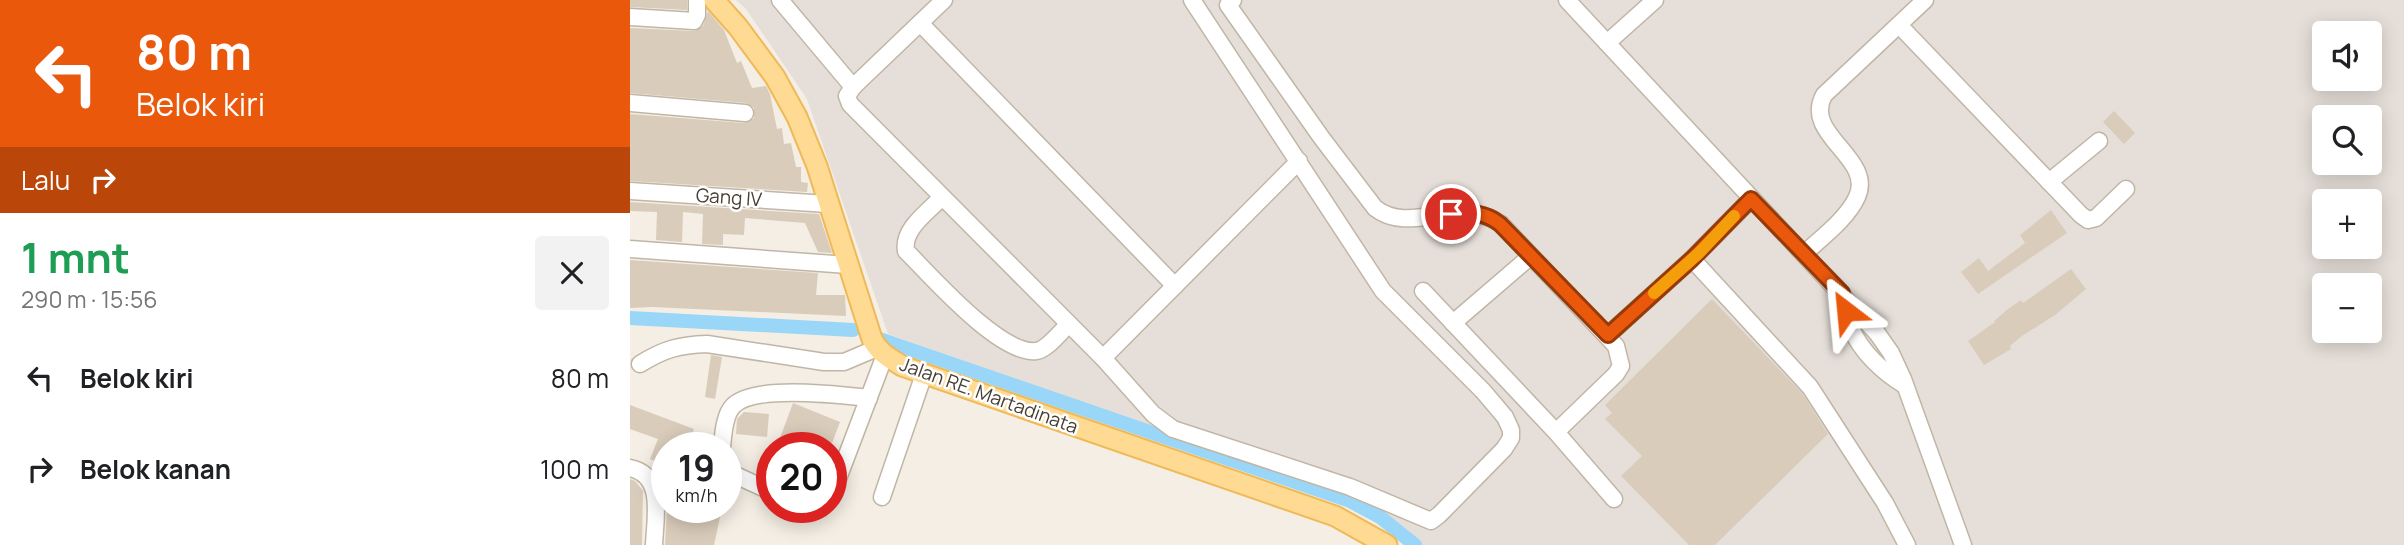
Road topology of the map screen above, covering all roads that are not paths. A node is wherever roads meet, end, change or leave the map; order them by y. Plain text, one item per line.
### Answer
1 (697, 0) edge
2 (715, 0) edge
3 (780, 0) edge
4 (944, 0) edge
5 (1192, 0) edge
6 (1567, 0) edge
7 (1655, 0) edge
8 (1925, 0) edge
9 (1228, 2) edge
10 (630, 17) edge
11 (920, 23) junction
12 (1899, 25) junction
13 (1607, 43) junction
14 (853, 87) junction
15 (630, 103) edge
16 (745, 113) dead end
17 (2099, 141) dead end
18 (1299, 161) junction
19 (2049, 182) junction
20 (2126, 189) dead end
21 (630, 191) edge
22 (942, 197) junction
23 (1751, 199) junction
24 (828, 204) junction
25 (630, 249) edge
26 (1804, 254) junction
27 (1531, 256) junction
28 (1692, 259) junction
29 (848, 265) junction
30 (1175, 286) junction
31 (1423, 292) dead end
32 (1453, 323) junction
33 (1069, 324) junction
34 (1608, 335) junction
35 (881, 352) junction
36 (1103, 358) junction
37 (640, 363) dead end
38 (924, 374) junction
39 (869, 398) junction
40 (724, 432) edge
41 (1556, 432) junction
42 (847, 455) edge
43 (630, 467) edge
44 (881, 497) dead end
45 (1614, 499) dead end
46 (654, 545) edge
47 (1387, 545) edge
48 (1908, 545) edge
49 (1963, 545) edge

1 - 10 street
2 - 24 main road, Jalan RE. Martadinata
3 - 14 street
4 - 11 street
5 - 18 street
6 - 13 street
7 - 13 street
8 - 12 street
9 - 27 street
11 - 14 street
11 - 30 street
12 - 19 street
12 - 26 street
13 - 23 street
14 - 22 street
15 - 16 street
17 - 19 street
18 - 30 street
18 - 36 street
19 - 20 street
21 - 24 street, Gang IV
22 - 33 street
22 - 33 street
23 - 26 street
23 - 28 street
24 - 29 main road, Jalan RE. Martadinata
25 - 29 street
26 - 49 street
27 - 32 street
27 - 34 street
28 - 34 street
28 - 48 street
29 - 35 main road, Jalan RE. Martadinata
30 - 36 street
31 - 32 street
32 - 41 street
33 - 36 street
34 - 41 street
35 - 37 street
35 - 38 main road, Jalan RE. Martadinata
35 - 39 street
38 - 44 street
38 - 47 main road, Jalan RE. Martadinata
39 - 40 street
39 - 42 street
41 - 45 street
43 - 46 street

